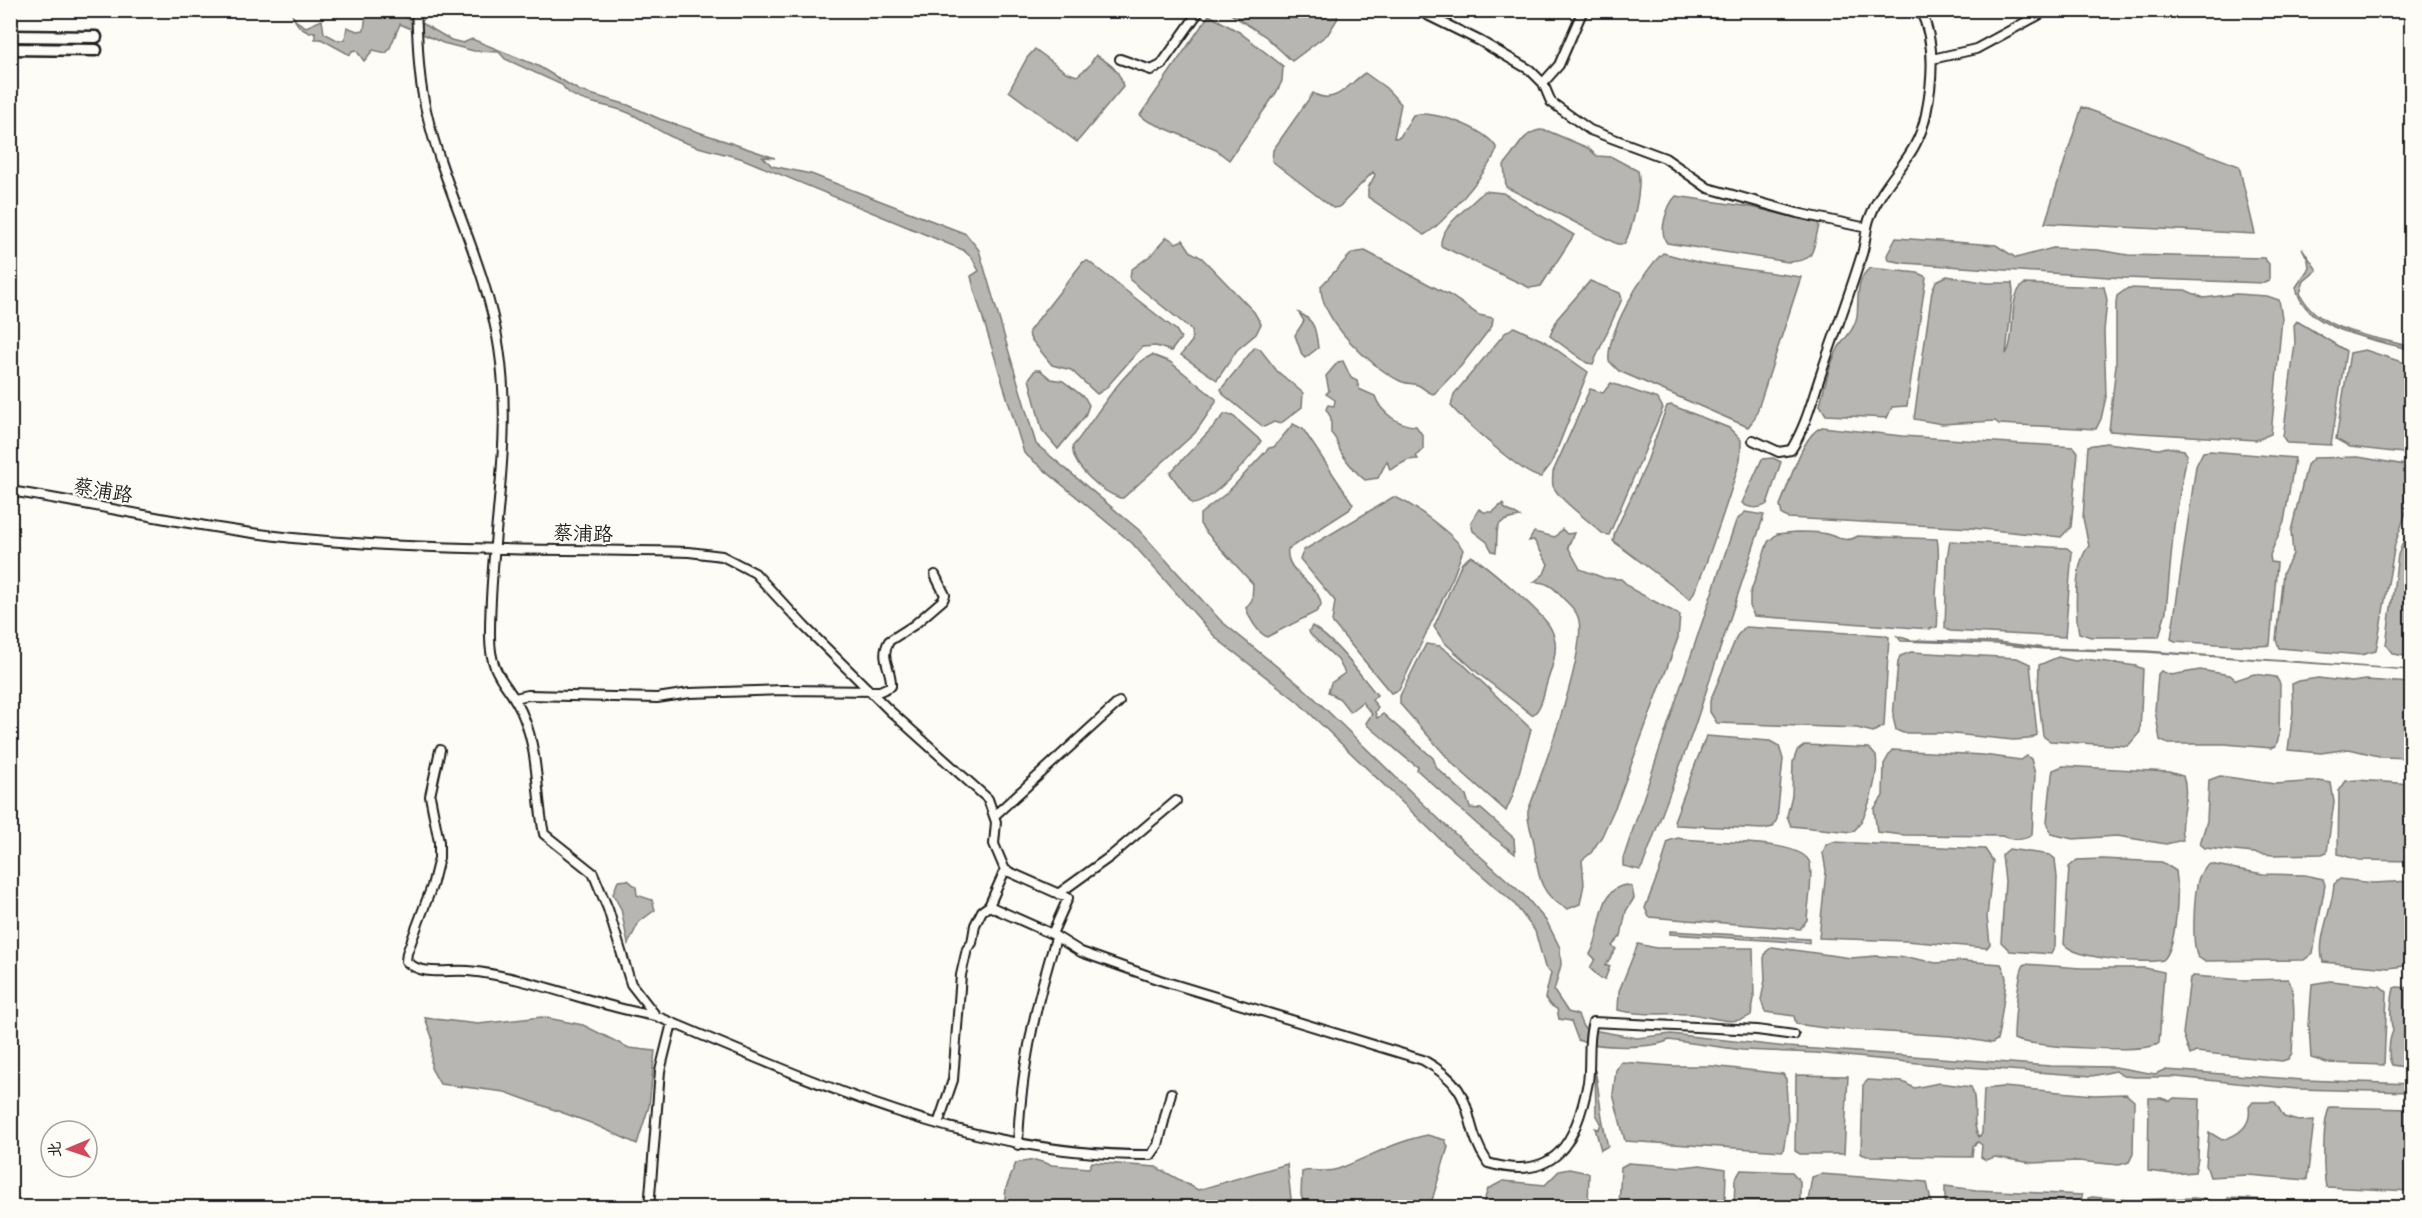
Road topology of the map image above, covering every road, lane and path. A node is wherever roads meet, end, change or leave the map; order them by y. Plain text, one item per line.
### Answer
1 (1200, 10) edge
2 (1417, 10) edge
3 (1583, 10) edge
4 (1920, 10) edge
5 (2048, 10) edge
6 (416, 14) edge
7 (10, 36) edge
8 (96, 37) dead end
9 (10, 49) edge
10 (96, 50) dead end
11 (1120, 58) dead end
12 (1932, 59) junction
13 (1543, 83) junction
14 (1867, 228) junction
15 (1752, 440) dead end
16 (10, 491) edge
17 (496, 547) junction
18 (934, 575) dead end
19 (868, 690) junction
20 (515, 698) junction
21 (1119, 702) dead end
22 (440, 750) dead end
23 (1176, 801) dead end
24 (994, 816) junction
25 (1005, 870) junction
26 (1058, 894) junction
27 (989, 906) junction
28 (1054, 936) junction
29 (656, 1016) junction
30 (672, 1023) junction
31 (1794, 1035) dead end
32 (1171, 1093) dead end
33 (938, 1124) junction
34 (1018, 1145) junction
35 (649, 1208) edge

1 - 11 street
2 - 13 street
3 - 13 street
4 - 12 street
5 - 12 street
6 - 17 street
7 - 8 street
9 - 10 street
12 - 14 street
13 - 14 street
14 - 15 street
16 - 17 street, 蔡浦路
17 - 19 street, 蔡浦路
17 - 20 street
18 - 19 street
19 - 20 street
19 - 24 street, 蔡浦路
20 - 29 street
21 - 24 street
22 - 29 street
23 - 26 street
24 - 25 street, 蔡浦路
25 - 26 street
25 - 27 street
26 - 28 street
27 - 28 street
27 - 33 street
28 - 31 street
28 - 34 street
29 - 30 street
30 - 33 street
30 - 35 street
32 - 34 street
33 - 34 street

